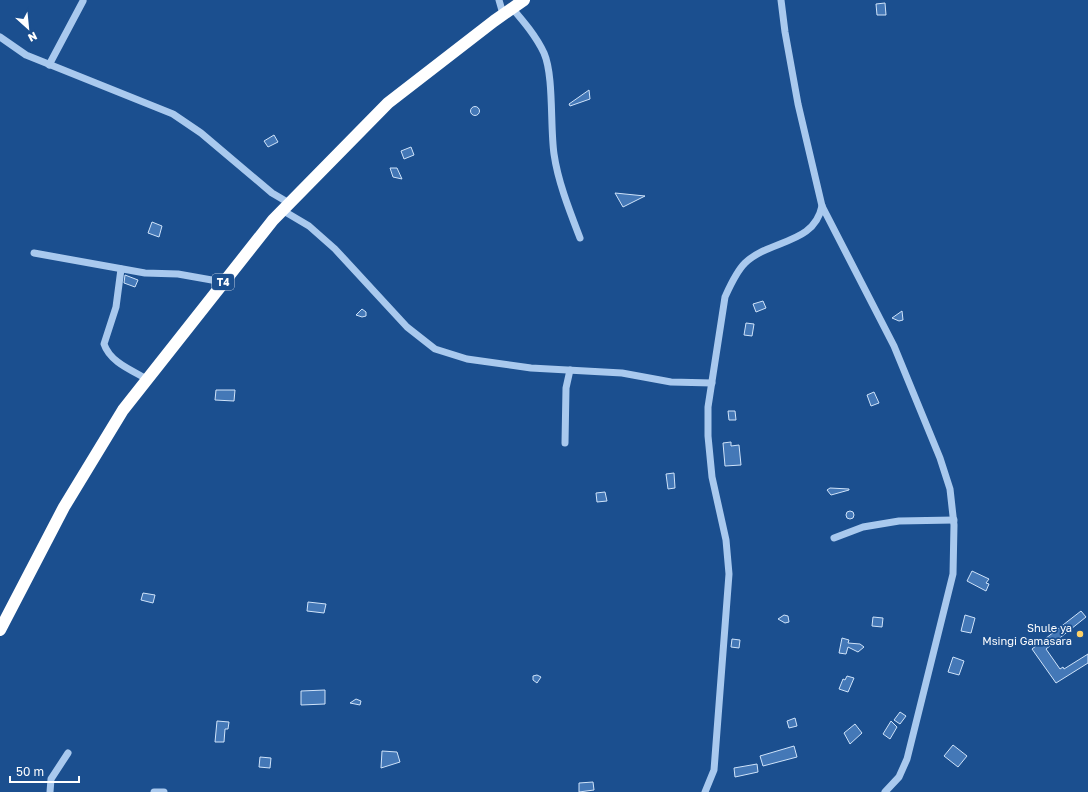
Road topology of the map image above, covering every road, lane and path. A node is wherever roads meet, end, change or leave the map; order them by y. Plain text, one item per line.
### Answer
1 (499, 0) edge
2 (524, 0) edge
3 (781, 0) edge
4 (83, 1) edge
5 (508, 11) junction
6 (0, 37) edge
7 (49, 65) junction
8 (822, 206) junction
9 (286, 207) junction
10 (580, 238) dead end
11 (34, 253) dead end
12 (121, 269) junction
13 (223, 282) junction
14 (570, 370) junction
15 (147, 380) junction
16 (712, 383) junction
17 (565, 443) dead end
18 (954, 520) junction
19 (834, 538) dead end
20 (0, 630) edge
21 (68, 753) dead end
22 (50, 792) edge
23 (154, 792) edge
24 (164, 792) edge
25 (705, 792) edge
26 (885, 792) edge

1 - 5 street
2 - 5 highway, T4
3 - 8 street
4 - 7 street
5 - 9 highway, T4
5 - 10 street
6 - 7 street
7 - 9 street
8 - 16 street
8 - 18 street
9 - 13 highway, T4
9 - 14 street
11 - 12 street
12 - 13 street
12 - 15 street
13 - 15 highway, T4
14 - 16 street
14 - 17 street
15 - 20 highway, T4
16 - 25 street
18 - 19 street
18 - 26 street
21 - 22 street
23 - 24 street

